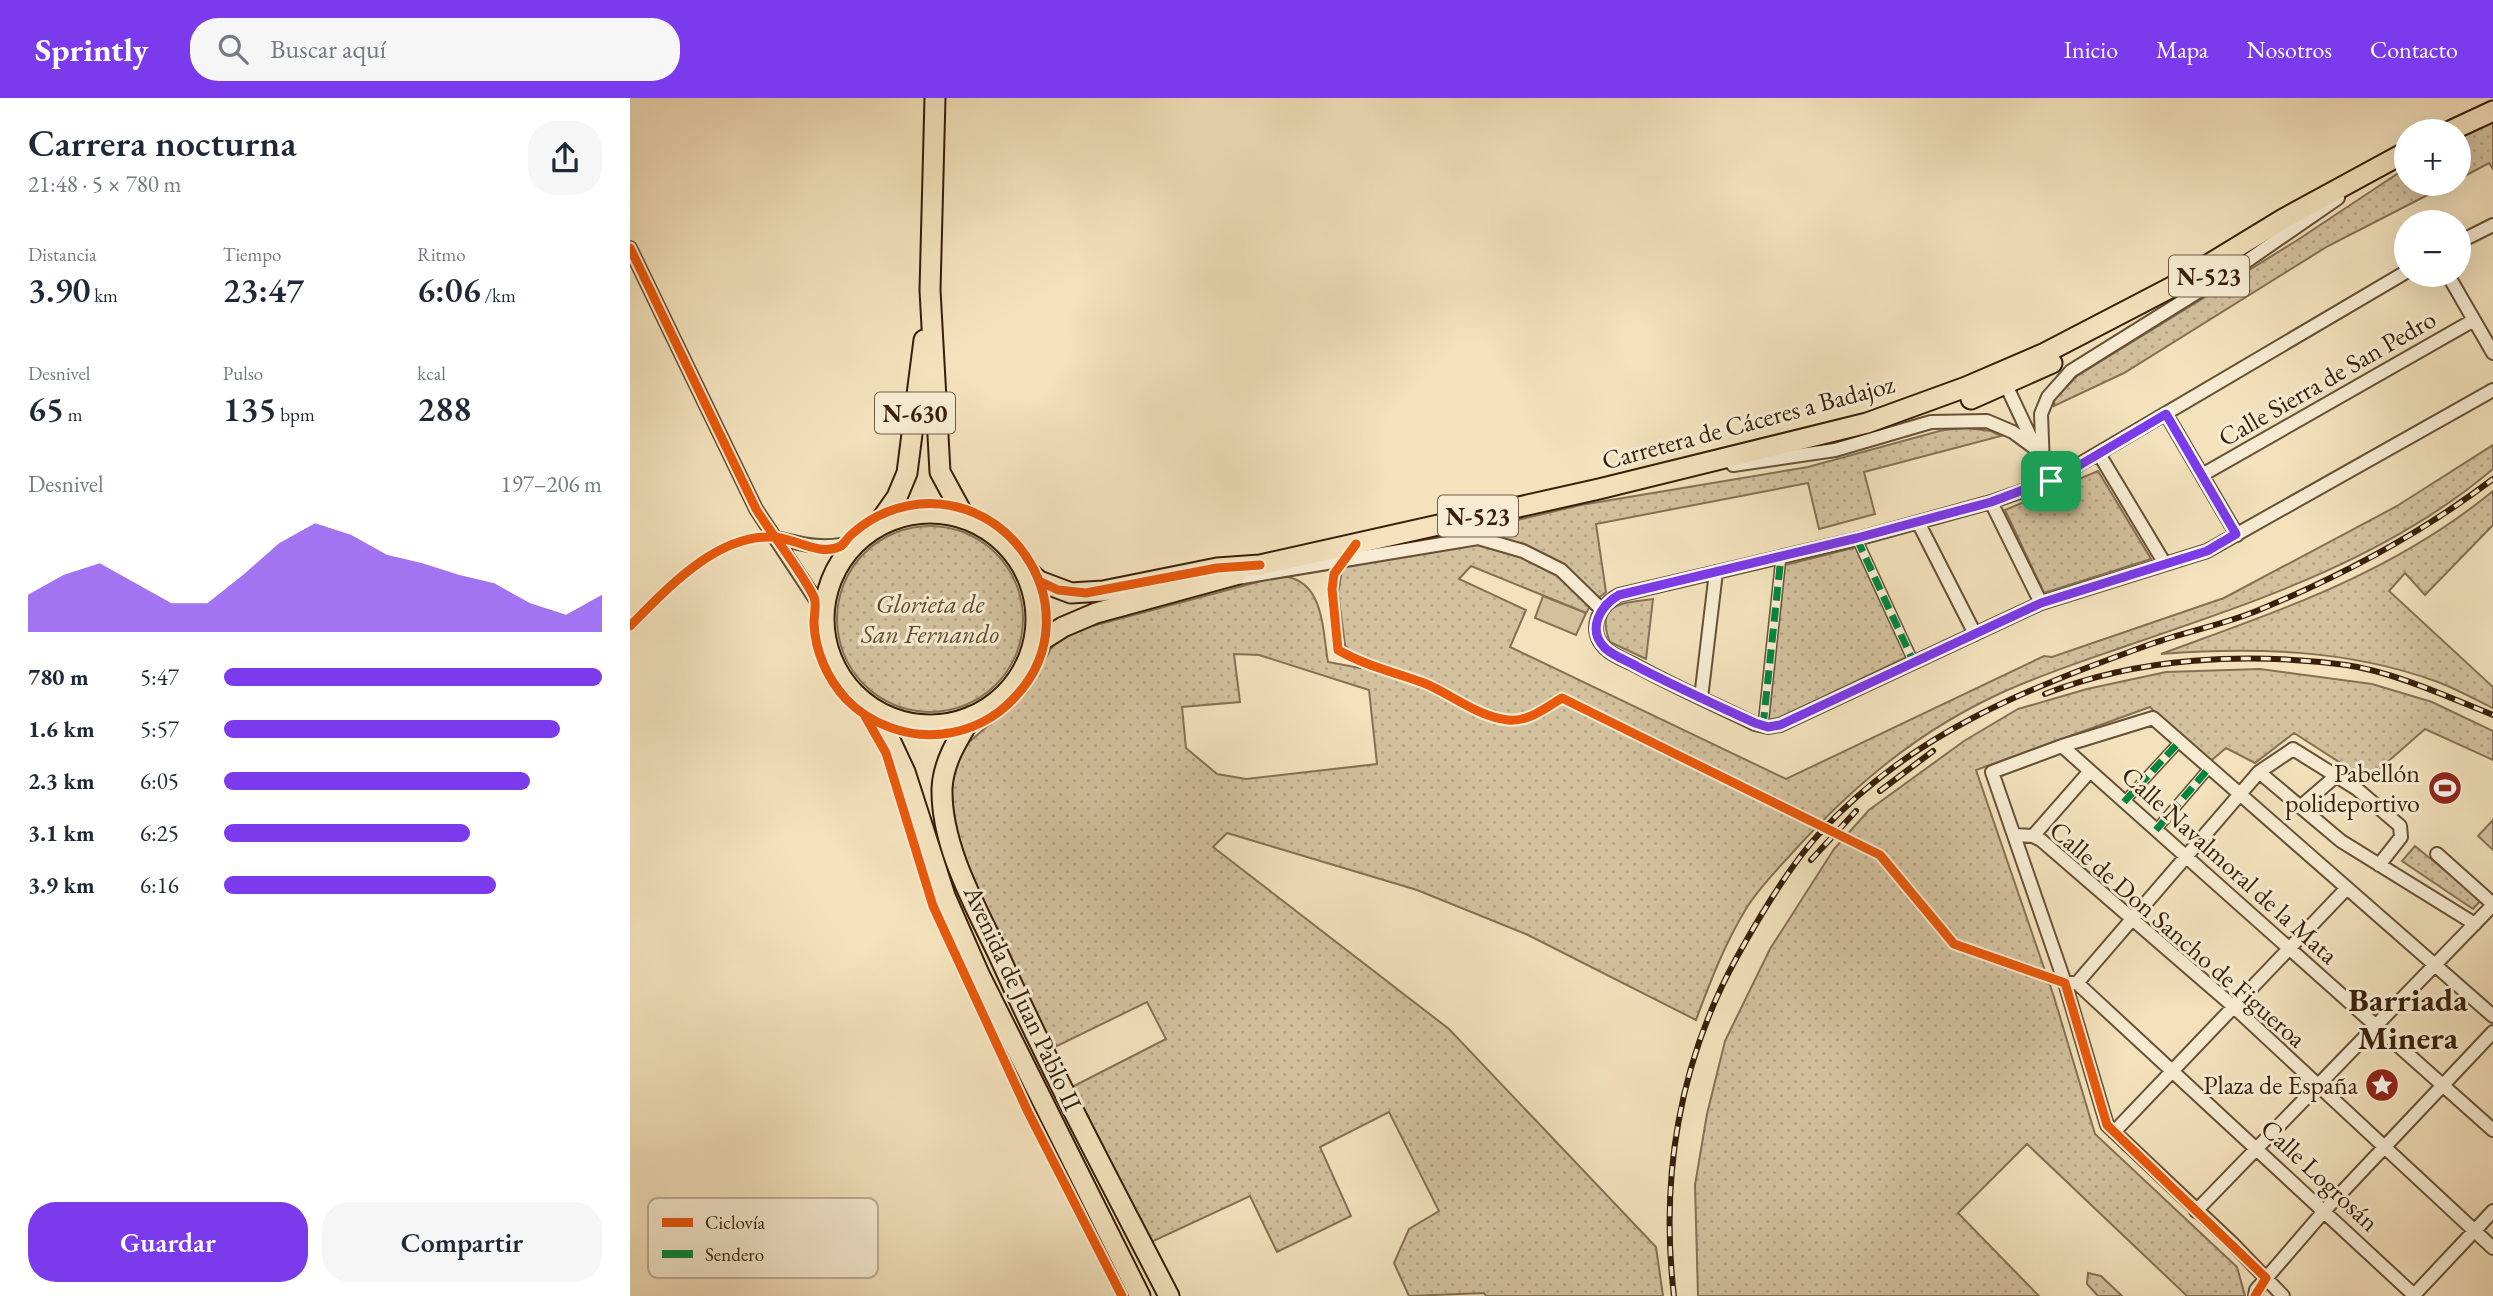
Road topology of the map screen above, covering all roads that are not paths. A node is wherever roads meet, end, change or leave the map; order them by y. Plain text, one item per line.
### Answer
1 (934, 98) edge
2 (2493, 111) edge
3 (2471, 121) edge
4 (2394, 160) edge
5 (2394, 162) edge
6 (2344, 194) junction
7 (2493, 225) edge
8 (2471, 236) edge
9 (630, 248) edge
10 (2394, 279) edge
11 (2455, 287) edge
12 (2170, 288) junction
13 (930, 290) junction
14 (2474, 320) junction
15 (2493, 354) edge
16 (2006, 385) junction
17 (2493, 390) edge
18 (2166, 414) junction
19 (1867, 423) junction
20 (2036, 449) junction
21 (2099, 454) junction
22 (1733, 465) junction
23 (2043, 466) junction
24 (2202, 475) junction
25 (2051, 481) junction
26 (1599, 489) junction
27 (1991, 502) junction
28 (965, 518) junction
29 (1918, 522) junction
30 (876, 527) junction
31 (2236, 534) junction
32 (773, 537) junction
33 (1857, 538) junction
34 (857, 541) junction
35 (1781, 557) junction
36 (2165, 564) junction
37 (1260, 565) junction
38 (1024, 568) junction
39 (1716, 572) junction
40 (1223, 580) junction
41 (825, 601) junction
42 (2041, 603) junction
43 (1601, 609) junction
44 (1975, 634) junction
45 (1033, 646) junction
46 (1914, 663) junction
47 (1701, 698) junction
48 (882, 714) junction
49 (972, 716) junction
50 (1763, 726) junction
51 (2180, 741) junction
52 (2062, 746) junction
53 (2209, 768) junction
54 (2090, 771) junction
55 (2259, 772) junction
56 (2336, 776) junction
57 (2239, 794) junction
58 (2124, 802) junction
59 (2300, 807) junction
60 (2156, 830) junction
61 (2014, 835) junction
62 (2033, 836) junction
63 (2437, 854) dead end
64 (2185, 855) junction
65 (2379, 865) junction
66 (2347, 888) junction
67 (2493, 904) edge
68 (2132, 919) junction
69 (2475, 924) junction
70 (2290, 949) junction
71 (2435, 965) junction
72 (2071, 983) junction
73 (2234, 1006) junction
74 (2493, 1016) edge
75 (2377, 1026) junction
76 (2493, 1031) edge
77 (2172, 1069) junction
78 (2441, 1084) junction
79 (2318, 1087) junction
80 (2493, 1130) edge
81 (2114, 1132) junction
82 (2384, 1148) junction
83 (2258, 1149) junction
84 (2325, 1210) junction
85 (2196, 1211) junction
86 (2493, 1211) edge
87 (2474, 1231) junction
88 (2493, 1248) edge
89 (2266, 1278) junction
90 (1140, 1296) edge
91 (1169, 1296) edge
92 (2255, 1296) edge
93 (2283, 1296) edge
94 (2414, 1296) edge

1 - 13 highway, N-630
2 - 3 highway
4 - 12 highway, Carretera de Cáceres a Badajoz / N-523
5 - 6 highway, Carretera de Cáceres a Badajoz / N-523
6 - 16 highway, Carretera de Cáceres a Badajoz / N-523
6 - 23 street
7 - 8 street
9 - 32 street
10 - 18 street
11 - 14 street
12 - 16 street
12 - 19 highway, Carretera de Cáceres a Badajoz / N-523
13 - 28 highway, N-630
13 - 30 highway, N-630
14 - 15 street
14 - 24 street, Calle Sierra de San Pedro
16 - 19 street
16 - 20 street
16 - 22 highway, Carretera de Cáceres a Badajoz / N-523
17 - 31 street
18 - 21 street
18 - 24 street
19 - 26 highway, Carretera de Cáceres a Badajoz / N-523
20 - 22 street
20 - 23 street
21 - 25 street
21 - 36 street
22 - 26 highway, N-523
23 - 25 street
24 - 31 street
25 - 27 street
26 - 37 highway, Carretera de Cáceres a Badajoz / N-523
27 - 29 street
27 - 42 street
28 - 30 highway, N-630
28 - 38 highway, N-630
29 - 33 street
29 - 44 street
30 - 34 highway, N-630
31 - 36 street
32 - 34 street
32 - 41 street
33 - 35 street
33 - 46 street
34 - 41 highway, N-630
35 - 39 street
35 - 50 street
36 - 42 street
37 - 38 highway
37 - 40 highway
38 - 45 highway, N-630
39 - 43 street
39 - 47 street
40 - 43 street
40 - 45 highway
41 - 48 highway, N-630
42 - 44 street
43 - 47 street
44 - 46 street
45 - 49 highway, N-630
46 - 50 street
47 - 50 street
48 - 49 highway, N-630
48 - 90 highway, Avenida de Juan Pablo II
49 - 91 highway, Avenida de Juan Pablo II / N-630
51 - 52 street
51 - 53 street
51 - 58 street
52 - 54 street, Calle Navalmoral de la Mata
52 - 61 street
53 - 57 street
53 - 60 street
54 - 58 street, Calle Navalmoral de la Mata
54 - 62 street
55 - 56 street
55 - 57 street
55 - 59 street
56 - 59 street
56 - 65 street
57 - 64 street
57 - 66 street
58 - 60 street, Calle Navalmoral de la Mata
59 - 65 street
60 - 64 street, Calle Navalmoral de la Mata
61 - 62 street, Calle de Don Sancho de Figueroa
61 - 72 street
62 - 68 street, Calle de Don Sancho de Figueroa
63 - 67 street
64 - 68 street
64 - 70 street, Calle Navalmoral de la Mata
65 - 69 street
66 - 70 street
66 - 71 street
67 - 69 street
68 - 72 street
68 - 73 street, Calle de Don Sancho de Figueroa
69 - 71 street
70 - 73 street
70 - 75 street, Calle Navalmoral de la Mata
71 - 74 street
71 - 75 street
72 - 77 street, Calle Logrosán
72 - 81 street
73 - 77 street
73 - 79 street, Calle de Don Sancho de Figueroa
75 - 78 street, Calle Navalmoral de la Mata
75 - 79 street
76 - 78 street
77 - 81 street
77 - 83 street, Calle Logrosán
78 - 80 street, Calle Navalmoral de la Mata
78 - 82 street
79 - 82 street, Calle de Don Sancho de Figueroa
79 - 83 street
81 - 85 street
82 - 84 street
82 - 87 street, Calle de Don Sancho de Figueroa
83 - 84 street, Calle Logrosán
83 - 85 street
84 - 89 street
84 - 94 street, Calle Logrosán
85 - 89 street
86 - 87 street
87 - 88 street, Calle de Don Sancho de Figueroa
87 - 94 street
89 - 92 street
89 - 93 street

